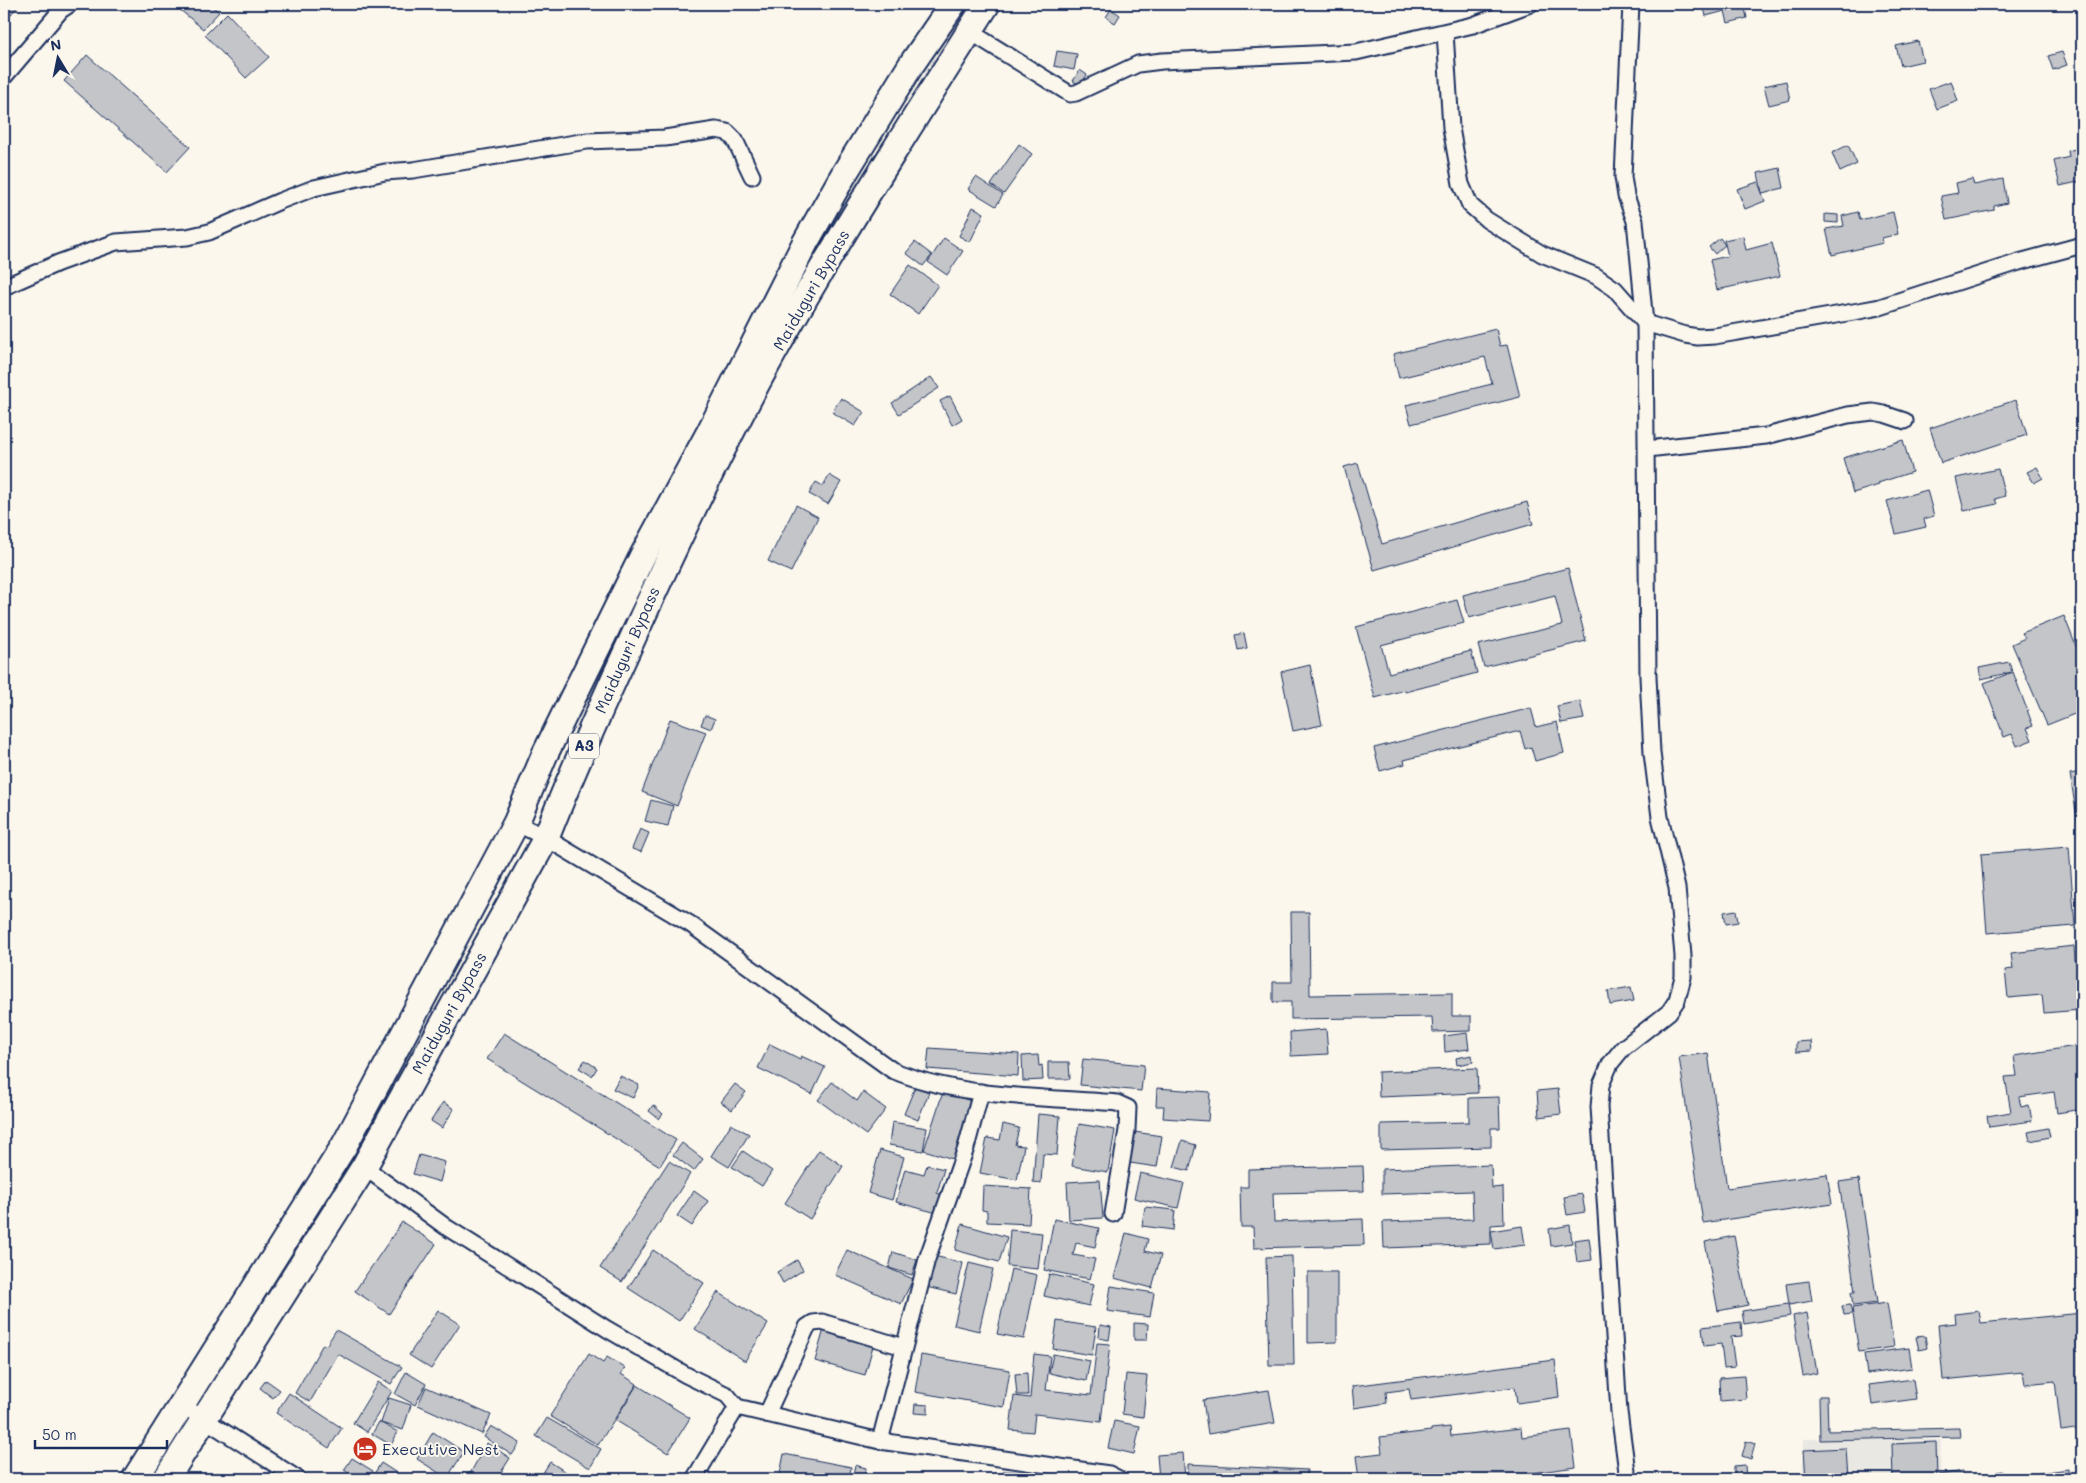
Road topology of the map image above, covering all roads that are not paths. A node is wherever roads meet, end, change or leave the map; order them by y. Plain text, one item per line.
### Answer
1 (70, 4) edge
2 (953, 4) edge
3 (987, 4) edge
4 (1530, 4) edge
5 (1631, 4) edge
6 (970, 31) junction
7 (1445, 32) junction
8 (4, 77) edge
9 (752, 176) dead end
10 (2082, 245) edge
11 (4, 287) edge
12 (1645, 323) junction
13 (1905, 421) dead end
14 (1647, 449) junction
15 (516, 823) junction
16 (546, 838) junction
17 (981, 1092) junction
18 (364, 1167) junction
19 (1113, 1214) dead end
20 (904, 1346) junction
21 (182, 1406) junction
22 (737, 1407) junction
23 (767, 1414) junction
24 (204, 1420) junction
25 (880, 1441) junction
26 (135, 1479) edge
27 (166, 1479) edge
28 (298, 1479) edge
29 (694, 1479) edge
30 (1119, 1479) edge
31 (1628, 1479) edge

1 - 8 street
2 - 15 highway, Maiduguri Bypass / A3
3 - 6 highway, Maiduguri Bypass / A3
4 - 7 street
5 - 12 street
6 - 7 street
6 - 16 highway, Maiduguri Bypass / A3
7 - 12 street
9 - 11 street
10 - 12 street
12 - 14 street
13 - 14 street
14 - 31 street
15 - 16 street
15 - 21 highway, Maiduguri Bypass / A3
16 - 17 street
16 - 18 highway, Maiduguri Bypass / A3
17 - 19 street
17 - 20 street
18 - 22 street
18 - 24 highway, Maiduguri Bypass / A3
20 - 23 street
20 - 25 street
21 - 24 street
21 - 26 highway, Maiduguri Bypass / A3
22 - 23 street
22 - 29 street
23 - 25 street
24 - 27 highway, Maiduguri Bypass / A3
24 - 28 street
25 - 30 street

